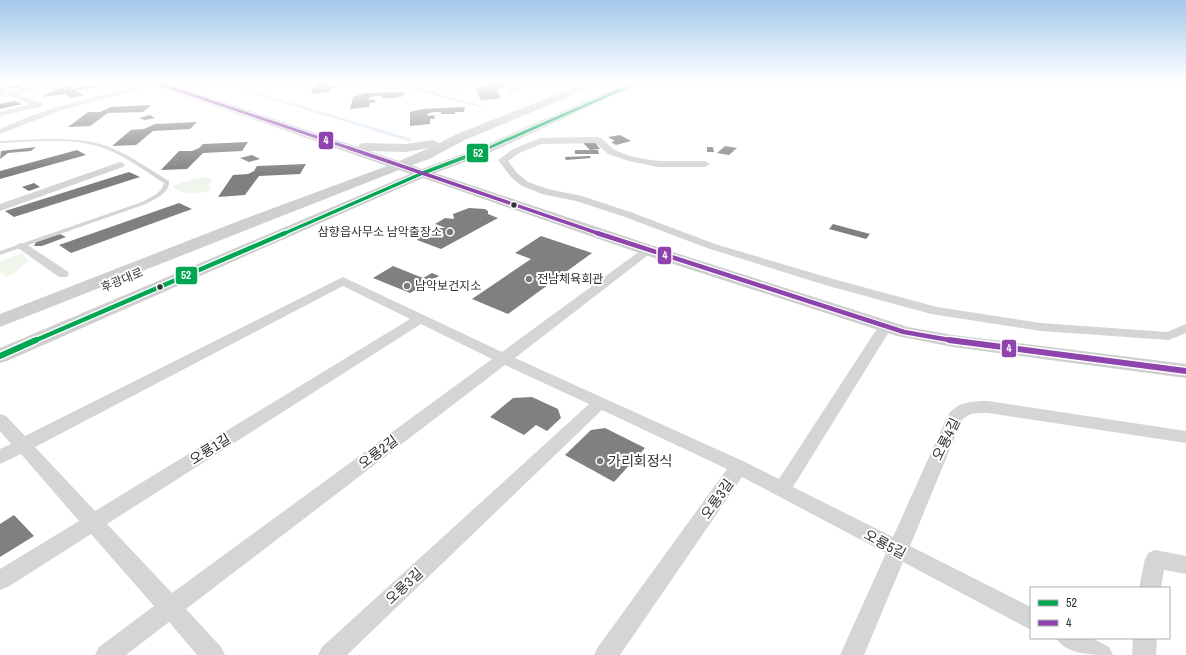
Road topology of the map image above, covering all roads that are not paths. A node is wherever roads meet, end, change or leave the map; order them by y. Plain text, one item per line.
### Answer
1 (42, 114) edge
2 (247, 114) edge
3 (518, 114) edge
4 (533, 114) edge
5 (550, 114) edge
6 (567, 114) edge
7 (0, 132) edge
8 (460, 137) junction
9 (0, 142) edge
10 (341, 146) junction
11 (424, 156) junction
12 (446, 164) junction
13 (705, 164) dead end
14 (120, 165) dead end
15 (410, 169) junction
16 (338, 188) junction
17 (0, 208) edge
18 (242, 225) junction
19 (277, 237) junction
20 (22, 246) junction
21 (648, 250) junction
22 (0, 253) edge
23 (63, 274) dead end
24 (421, 318) junction
25 (0, 321) edge
26 (885, 326) junction
27 (1186, 328) edge
28 (0, 330) edge
29 (0, 343) edge
30 (0, 356) edge
31 (504, 358) junction
32 (1186, 371) edge
33 (600, 403) junction
34 (0, 420) edge
35 (1186, 438) edge
36 (23, 445) junction
37 (0, 457) edge
38 (740, 467) junction
39 (782, 489) junction
40 (93, 522) junction
41 (896, 550) junction
42 (1186, 565) edge
43 (0, 580) edge
44 (1150, 587) edge
45 (170, 608) junction
46 (1030, 618) edge
47 (1070, 639) edge
48 (1145, 639) edge
49 (107, 655) edge
50 (214, 655) edge
51 (330, 655) edge
52 (606, 655) edge
53 (852, 655) edge
54 (1101, 655) edge
55 (1144, 655) edge

1 - 7 street
2 - 10 street
3 - 8 street, 후광대로
4 - 11 street, 후광대로
5 - 12 street, 후광대로
6 - 12 street, 후광대로
8 - 10 street
8 - 11 street, 후광대로
9 - 20 lane
10 - 15 street
10 - 16 street
11 - 15 street, 후광대로
12 - 15 street, 후광대로
13 - 27 street
14 - 17 street
15 - 16 street, 후광대로
15 - 19 street, 후광대로
15 - 21 street
16 - 18 street, 후광대로
18 - 25 street, 후광대로
18 - 28 street, 후광대로
19 - 29 street, 후광대로
19 - 30 street, 후광대로
20 - 22 lane
20 - 23 street
21 - 26 street
21 - 31 street, 오룡2길
24 - 31 street
24 - 36 street
24 - 40 street, 오룡1길
26 - 32 street
26 - 39 street
31 - 33 street, 오룡3길
31 - 45 street, 오룡2길
33 - 38 street, 오룡3길
33 - 51 street, 오룡3길
34 - 36 street
35 - 41 street, 오룡4길
36 - 37 street
36 - 40 street
38 - 39 street, 오룡5길
38 - 52 street, 오룡3길
39 - 41 street, 오룡5길
40 - 43 street, 오룡1길
40 - 45 street
41 - 46 street, 오룡5길
41 - 53 street, 오룡4길
42 - 44 street
45 - 49 street, 오룡2길
45 - 50 street
47 - 54 street
48 - 55 street

